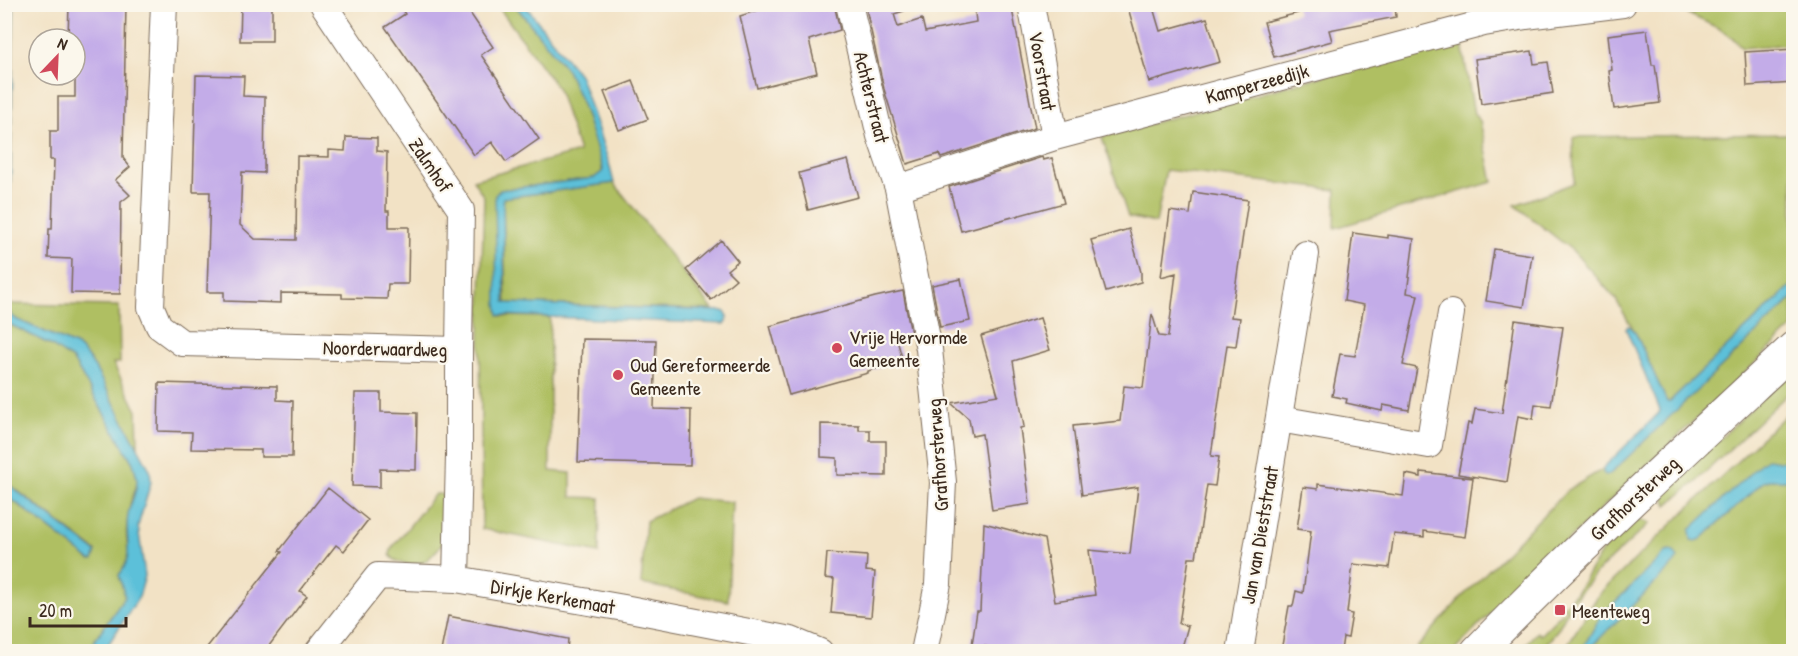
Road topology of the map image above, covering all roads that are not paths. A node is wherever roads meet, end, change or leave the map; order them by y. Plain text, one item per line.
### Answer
1 (164, 4) edge
2 (323, 4) edge
3 (849, 4) edge
4 (1030, 4) edge
5 (1623, 4) edge
6 (1490, 14) edge
7 (1054, 137) junction
8 (898, 188) junction
9 (1306, 254) dead end
10 (1451, 313) dead end
11 (1794, 348) edge
12 (459, 350) junction
13 (1279, 419) junction
14 (456, 579) junction
15 (318, 651) edge
16 (820, 651) edge
17 (924, 651) edge
18 (1240, 651) edge
19 (1477, 651) edge

1 - 12 street, Noorderwaardweg
2 - 12 street, Zalmhof
3 - 8 street, Achterstraat
4 - 7 street, Voorstraat
5 - 6 street, Kamperzeedijk
6 - 7 street, Kamperzeedijk
7 - 8 street, Kamperzeedijk
8 - 17 street, Grafhorsterweg
9 - 13 street, Jan van Dieststraat
10 - 13 street
11 - 19 main road, Grafhorsterweg
12 - 14 street, Noorderwaardweg
13 - 18 street, Jan van Dieststraat
14 - 15 street, Dirkje Kerkemaat
14 - 16 street, Dirkje Kerkemaat

